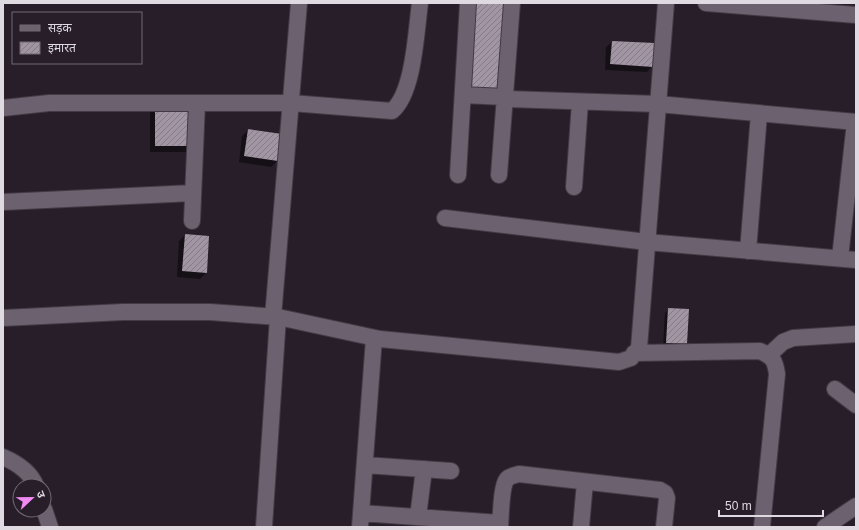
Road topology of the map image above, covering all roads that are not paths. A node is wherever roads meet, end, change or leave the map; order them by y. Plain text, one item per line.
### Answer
1 (299, 3) edge
2 (420, 3) edge
3 (468, 3) edge
4 (512, 3) edge
5 (666, 3) edge
6 (706, 3) edge
7 (856, 15) edge
8 (463, 95) junction
9 (505, 98) junction
10 (580, 102) junction
11 (196, 103) junction
12 (291, 104) junction
13 (658, 104) junction
14 (3, 108) edge
15 (759, 114) junction
16 (855, 122) edge
17 (458, 175) dead end
18 (499, 175) dead end
19 (574, 187) dead end
20 (193, 193) junction
21 (3, 202) edge
22 (445, 218) dead end
23 (192, 221) dead end
24 (647, 242) junction
25 (748, 251) junction
26 (840, 258) junction
27 (856, 260) edge
28 (276, 317) junction
29 (3, 318) edge
30 (856, 334) edge
31 (374, 338) junction
32 (634, 353) junction
33 (769, 355) junction
34 (835, 389) dead end
35 (856, 405) edge
36 (3, 456) edge
37 (365, 465) junction
38 (424, 469) junction
39 (451, 471) dead end
40 (31, 478) edge
41 (585, 482) junction
42 (856, 506) edge
43 (418, 517) junction
44 (361, 520) edge
45 (500, 525) edge
46 (264, 527) edge
47 (581, 527) edge
48 (664, 527) edge
49 (762, 527) edge
50 (825, 527) edge

1 - 12 street
2 - 12 street
3 - 8 street
4 - 9 street
5 - 13 street
6 - 7 street
8 - 9 street
8 - 17 street
9 - 10 street
9 - 18 street
10 - 13 street
10 - 19 street
11 - 12 street
11 - 14 street
11 - 20 street
12 - 28 street
13 - 15 street
13 - 24 street
15 - 16 street
15 - 25 street
16 - 26 street
20 - 21 street
20 - 23 street
22 - 24 street
24 - 25 street
24 - 32 street
25 - 26 street
26 - 27 street
28 - 29 street
28 - 31 street
28 - 46 street
30 - 33 street
31 - 32 street
31 - 37 street
32 - 33 street
33 - 49 street
34 - 35 street
36 - 40 street
37 - 38 street
37 - 44 street
38 - 39 street
38 - 43 street
41 - 45 street
41 - 47 street
41 - 48 street
42 - 50 street
43 - 44 street
43 - 45 street

